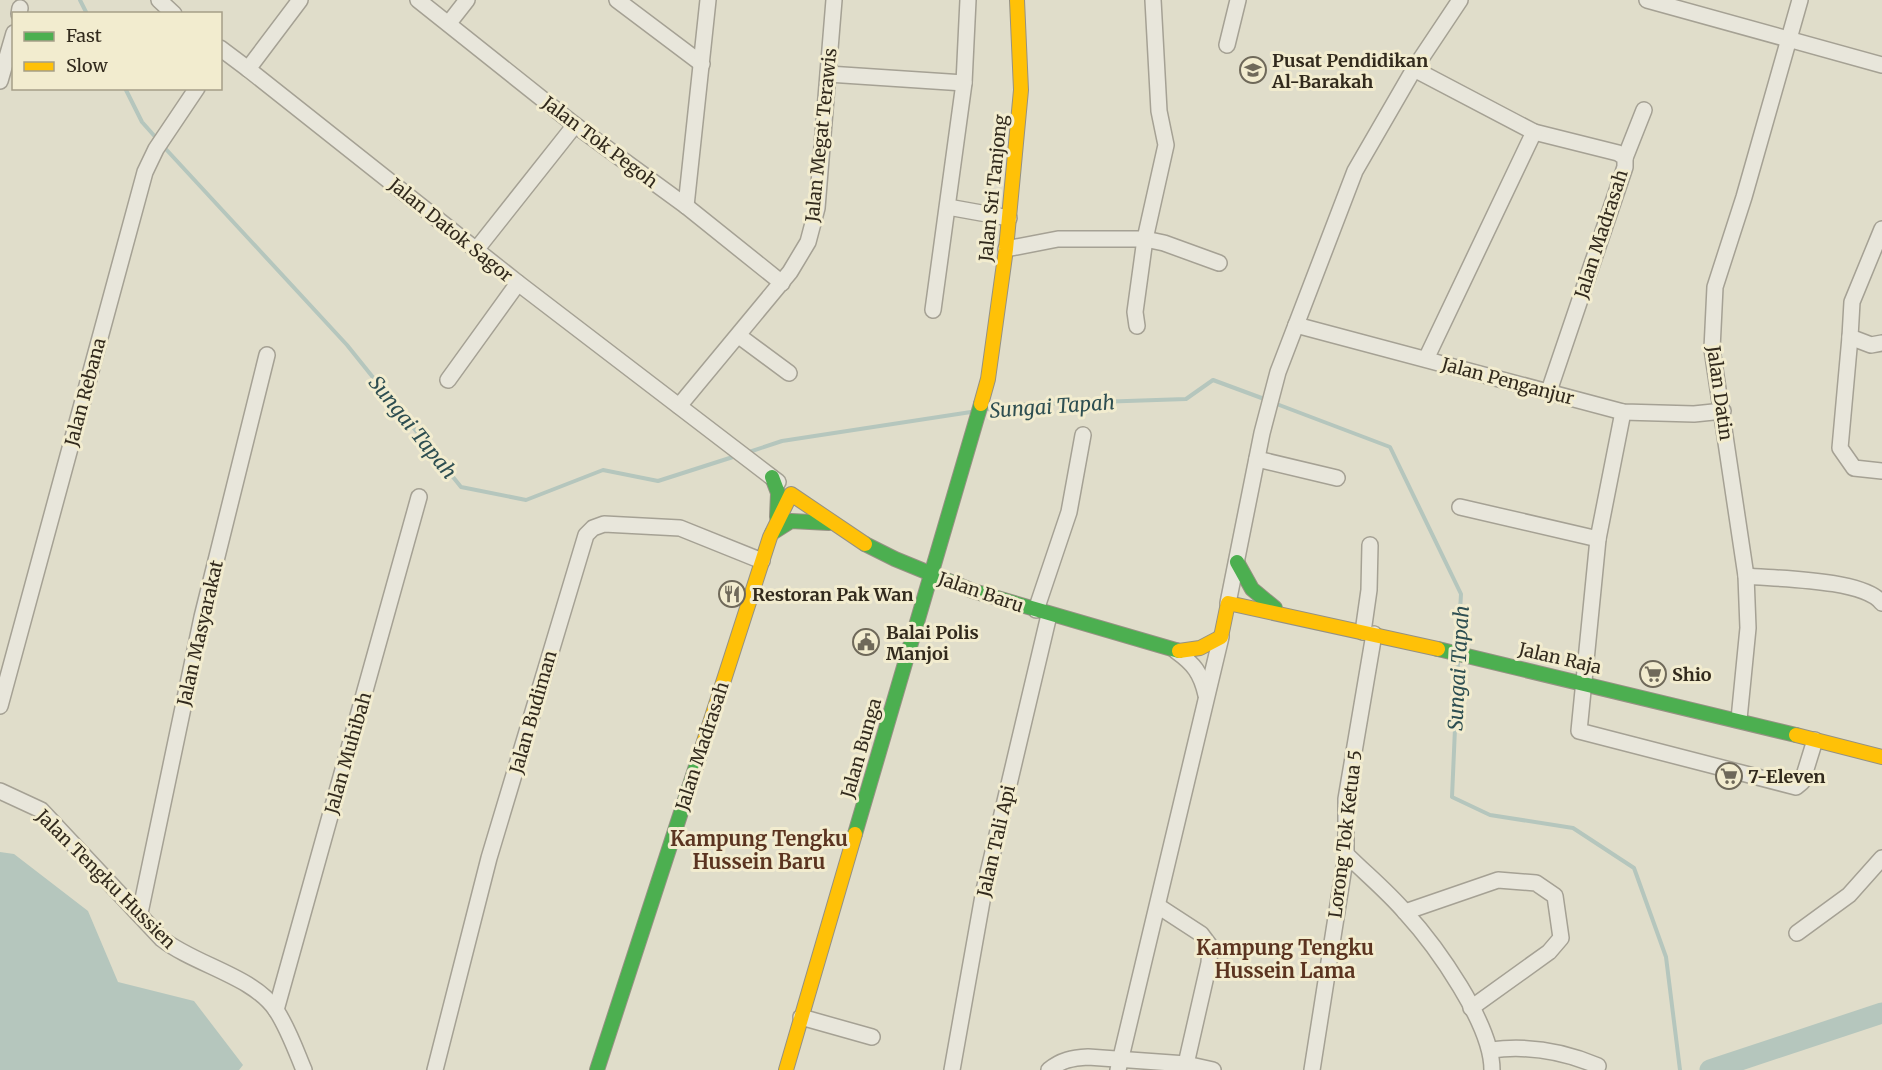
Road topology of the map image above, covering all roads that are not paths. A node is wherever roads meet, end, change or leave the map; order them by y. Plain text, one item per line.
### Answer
1 (159, 0) edge
2 (300, 0) edge
3 (418, 0) edge
4 (467, 0) edge
5 (617, 0) edge
6 (708, 0) edge
7 (834, 0) edge
8 (968, 0) edge
9 (1017, 0) edge
10 (1153, 0) edge
11 (1238, 0) edge
12 (1460, 0) edge
13 (1647, 0) edge
14 (1800, 0) edge
15 (172, 12) edge
16 (449, 23) junction
17 (12, 40) edge
18 (1788, 41) junction
19 (1227, 45) dead end
20 (222, 51) edge
21 (702, 64) junction
22 (1882, 65) edge
23 (248, 69) junction
24 (1414, 69) junction
25 (828, 74) junction
26 (0, 81) edge
27 (964, 83) junction
28 (196, 90) edge
29 (1644, 110) dead end
30 (574, 125) junction
31 (1534, 132) junction
32 (1625, 158) junction
33 (687, 206) junction
34 (948, 207) junction
35 (1009, 218) junction
36 (1882, 229) edge
37 (1145, 239) junction
38 (1006, 249) junction
39 (476, 250) junction
40 (1219, 263) dead end
41 (518, 283) junction
42 (782, 283) junction
43 (933, 310) dead end
44 (1296, 325) junction
45 (1137, 326) dead end
46 (740, 336) junction
47 (1850, 337) junction
48 (1882, 343) edge
49 (267, 355) dead end
50 (1426, 359) junction
51 (789, 373) dead end
52 (448, 380) dead end
53 (1549, 391) junction
54 (679, 406) junction
55 (1723, 411) junction
56 (1623, 412) junction
57 (975, 421) joint
58 (1083, 435) dead end
59 (1257, 459) junction
60 (1882, 471) edge
61 (768, 473) junction
62 (1338, 478) dead end
63 (791, 494) junction
64 (419, 497) dead end
65 (1460, 507) dead end
66 (833, 523) junction
67 (774, 527) junction
68 (942, 537) junction
69 (1598, 539) junction
70 (1371, 545) dead end
71 (879, 550) junction
72 (762, 561) junction
73 (1237, 562) junction
74 (930, 575) junction
75 (1746, 576) junction
76 (1228, 603) junction
77 (1882, 603) edge
78 (1253, 607) junction
79 (1280, 610) junction
80 (1043, 612) junction
81 (1368, 633) junction
82 (1221, 634) junction
83 (1176, 651) junction
84 (1582, 681) junction
85 (1206, 698) junction
86 (0, 706) edge
87 (1739, 719) junction
88 (1815, 740) junction
89 (1882, 757) edge
90 (0, 791) edge
91 (1346, 854) junction
92 (1882, 858) edge
93 (1158, 906) junction
94 (1405, 912) junction
95 (140, 914) junction
96 (1797, 933) dead end
97 (1471, 1008) junction
98 (276, 1010) junction
99 (801, 1017) junction
100 (872, 1037) dead end
101 (1491, 1050) junction
102 (1119, 1064) edge
103 (1186, 1064) junction
104 (1598, 1065) dead end
105 (304, 1070) edge
106 (435, 1070) edge
107 (597, 1070) edge
108 (786, 1070) edge
109 (952, 1070) edge
110 (1049, 1070) edge
111 (1213, 1070) edge
112 (1312, 1070) edge
113 (1492, 1070) edge

1 - 15 street
2 - 23 street
3 - 16 street, Jalan Tok Pegoh
4 - 16 street
5 - 21 street
6 - 21 street
7 - 25 street, Jalan Megat Terawis
8 - 27 street
9 - 35 street, Jalan Sri Tanjong
10 - 37 street
11 - 19 street
12 - 24 street
13 - 18 street
14 - 18 street, Jalan Datin
16 - 30 street, Jalan Tok Pegoh
17 - 26 street
18 - 22 street
18 - 55 street, Jalan Datin
20 - 23 street, Jalan Datok Sagor
21 - 33 street
23 - 39 street, Jalan Datok Sagor
24 - 31 street, Jalan Madrasah
24 - 44 street
25 - 27 street
25 - 42 street, Jalan Megat Terawis
27 - 34 street
28 - 86 street, Jalan Rebana
29 - 32 street
30 - 33 street, Jalan Tok Pegoh
30 - 39 street
31 - 32 street, Jalan Madrasah
31 - 50 street
32 - 53 street, Jalan Madrasah
33 - 42 street, Jalan Tok Pegoh
34 - 35 street
34 - 43 street
35 - 38 street, Jalan Sri Tanjong
36 - 47 street
37 - 38 street
37 - 40 street
37 - 45 street
38 - 57 street, Jalan Sri Tanjong
39 - 41 street, Jalan Datok Sagor
41 - 52 street
41 - 54 street, Jalan Datok Sagor
42 - 46 street, Jalan Megat Terawis
44 - 50 street, Jalan Penganjur
44 - 59 street
46 - 51 street
46 - 54 street, Jalan Megat Terawis
47 - 48 street
47 - 60 street
49 - 95 street, Jalan Masyarakat
50 - 53 street, Jalan Penganjur
53 - 56 street, Jalan Penganjur
54 - 61 street, Jalan Datok Sagor
55 - 56 street, Jalan Penganjur
55 - 75 street, Jalan Datin
56 - 69 street
57 - 68 street, Jalan Bunga
58 - 80 street, Jalan Tali Api
59 - 62 street
59 - 73 street
61 - 63 street, Jalan Baru
61 - 67 street
63 - 66 street, Jalan Baru
63 - 67 street, Jalan Madrasah
64 - 98 street, Jalan Muhibah
65 - 69 street
66 - 67 street
66 - 71 street, Jalan Baru
67 - 72 street, Jalan Madrasah
68 - 71 street
68 - 74 street, Jalan Bunga
69 - 84 street
70 - 81 street, Lorong Tok Ketua 5
71 - 74 street, Jalan Baru
72 - 106 street, Jalan Budiman
72 - 107 street, Jalan Madrasah
73 - 76 street
73 - 79 street
74 - 80 street, Jalan Baru
74 - 99 street, Jalan Bunga
75 - 77 street
75 - 87 street, Jalan Datin
76 - 78 street, Jalan Raja
76 - 82 street
78 - 79 street, Jalan Raja
78 - 82 street, Jalan Baru
79 - 81 street, Jalan Raja
80 - 83 street, Jalan Baru
80 - 109 street, Jalan Tali Api
81 - 84 street, Jalan Raja
81 - 91 street, Lorong Tok Ketua 5
82 - 83 street, Jalan Baru
82 - 85 street
83 - 85 street
84 - 87 street, Jalan Raja
84 - 88 street
85 - 93 street
87 - 88 street, Jalan Raja
88 - 89 street, Jalan Raja
90 - 95 street, Jalan Tengku Hussien
91 - 94 street
91 - 112 street, Lorong Tok Ketua 5
92 - 96 street
93 - 102 street
93 - 103 street
94 - 97 street
94 - 97 street
95 - 98 street, Jalan Tengku Hussien
97 - 101 street
98 - 105 street, Jalan Tengku Hussien
99 - 100 street
99 - 108 street, Jalan Bunga
101 - 104 street
101 - 113 street
102 - 103 street
102 - 110 street
103 - 111 street

